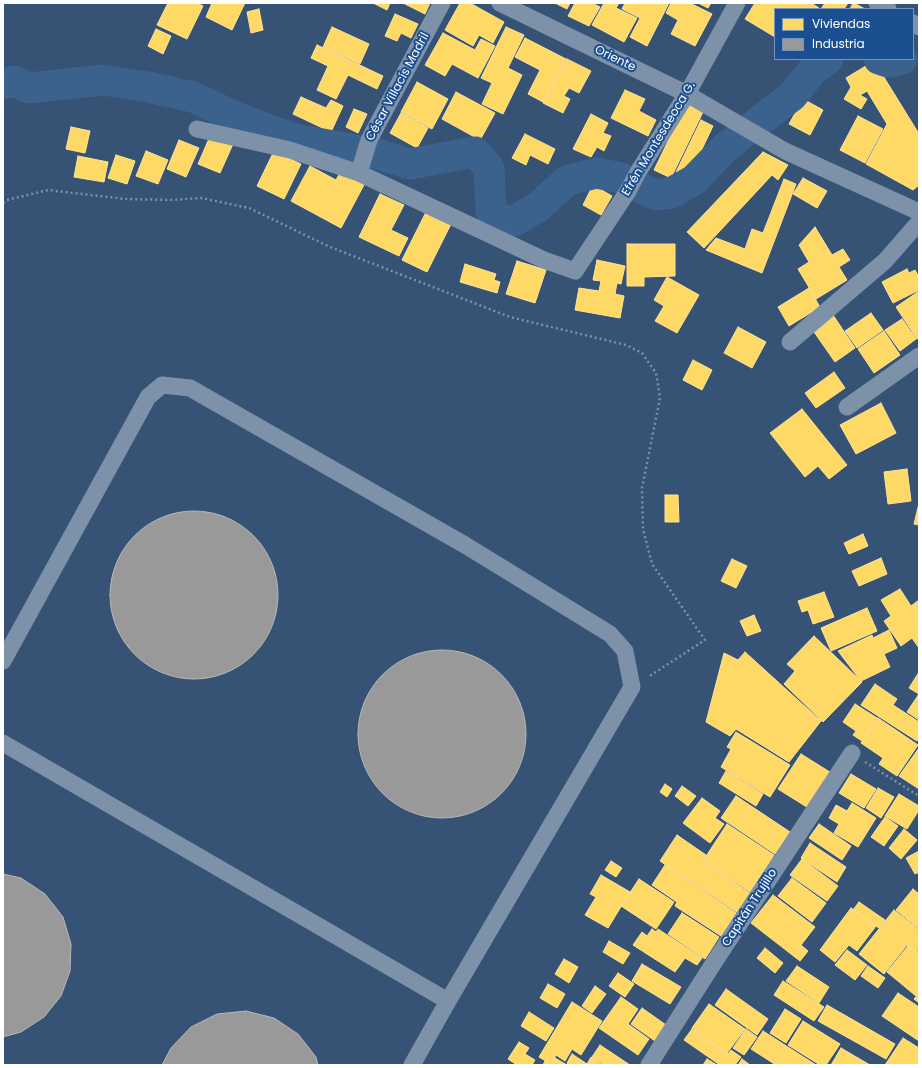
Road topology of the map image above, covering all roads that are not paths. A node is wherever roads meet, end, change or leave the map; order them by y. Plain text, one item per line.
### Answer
1 (442, 3) edge
2 (500, 3) edge
3 (737, 3) edge
4 (877, 3) edge
5 (886, 8) edge
6 (687, 94) junction
7 (197, 128) dead end
8 (360, 167) junction
9 (919, 212) edge
10 (919, 222) edge
11 (790, 342) dead end
12 (919, 356) edge
13 (847, 407) dead end
14 (3, 661) edge
15 (3, 743) edge
16 (852, 753) road end
17 (448, 1001) junction
18 (412, 1065) edge
19 (649, 1065) edge

1 - 8 street, César Villacís Madril
2 - 6 street, Oriente
3 - 6 street, Efrén Montesdeoca G.
4 - 5 street
6 - 8 street, Efrén Montesdeoca G.
6 - 9 street, Oriente
7 - 8 street
10 - 11 street
12 - 13 street
14 - 17 street
15 - 17 street
16 - 19 street, Capitán Trujillo
17 - 18 street

